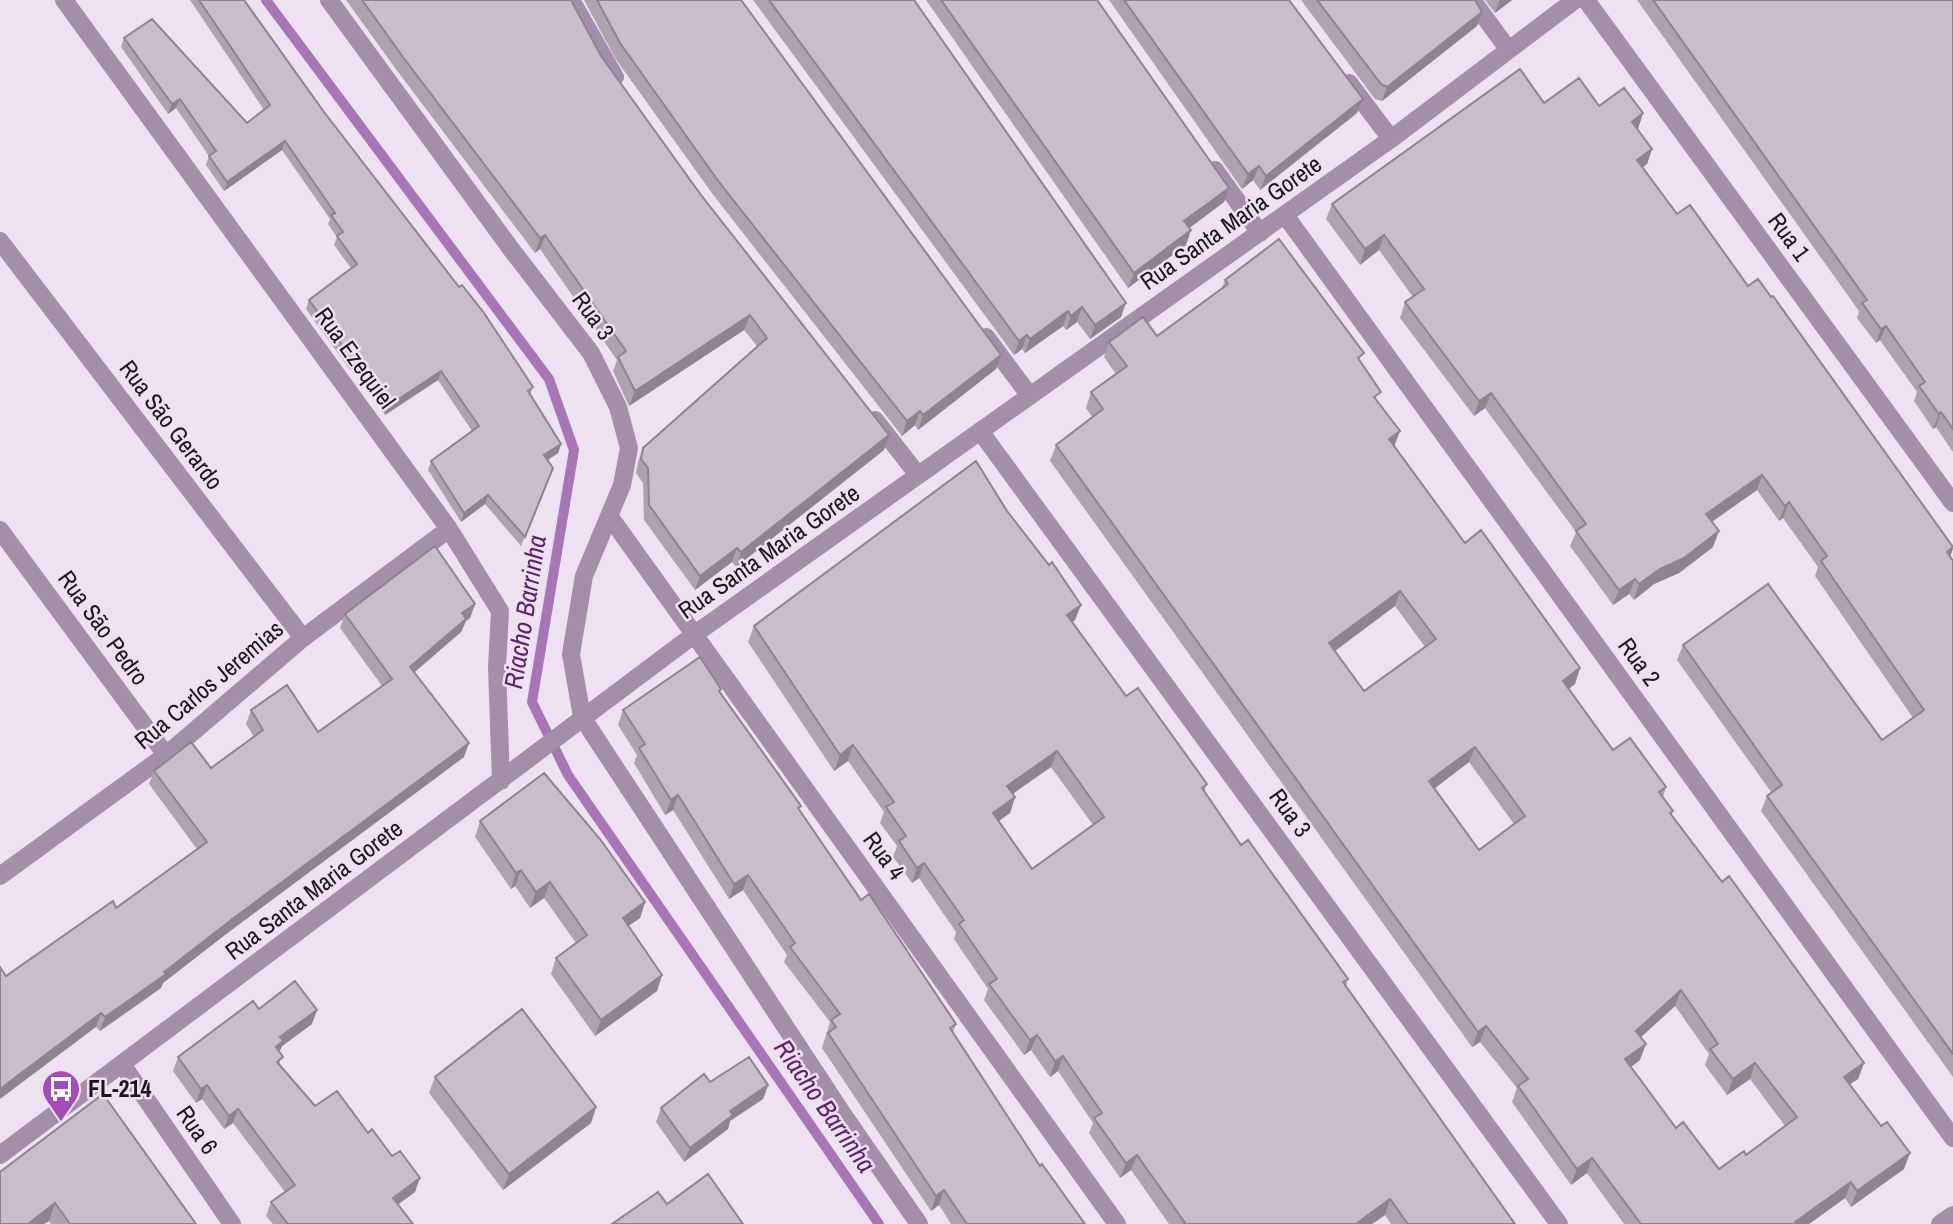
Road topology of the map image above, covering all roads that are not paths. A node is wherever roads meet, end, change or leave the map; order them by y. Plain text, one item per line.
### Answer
1 (64, 0) edge
2 (329, 0) edge
3 (571, 0) edge
4 (1472, 0) edge
5 (1575, 0) edge
6 (1586, 0) edge
7 (1508, 49) junction
8 (1335, 64) edge
9 (628, 96) edge
10 (1391, 139) junction
11 (1205, 155) edge
12 (1285, 215) junction
13 (1260, 233) junction
14 (0, 241) edge
15 (973, 319) edge
16 (1030, 396) junction
17 (864, 406) edge
18 (980, 431) junction
19 (918, 475) junction
20 (1953, 503) edge
21 (610, 517) junction
22 (449, 529) junction
23 (0, 530) edge
24 (695, 634) junction
25 (303, 638) junction
26 (578, 721) junction
27 (166, 755) junction
28 (501, 781) junction
29 (3, 868) edge
30 (122, 1064) junction
31 (1953, 1138) edge
32 (0, 1155) edge
33 (1953, 1214) edge
34 (232, 1224) edge
35 (919, 1224) edge
36 (1117, 1224) edge
37 (1559, 1224) edge
38 (1940, 1224) edge

1 - 22 street, Rua Ezequiel
2 - 21 street, Rua 3
3 - 9 street
4 - 7 street
5 - 7 street, Rua Santa Maria Gorete
6 - 20 street, Rua 1
7 - 10 street, Rua Santa Maria Gorete
8 - 10 street
10 - 12 street, Rua Santa Maria Gorete
11 - 13 street
12 - 13 street, Rua Santa Maria Gorete
12 - 31 street, Rua 2
13 - 16 street, Rua Santa Maria Gorete
14 - 25 street, Rua São Gerardo
15 - 16 street
16 - 18 street, Rua Santa Maria Gorete
17 - 19 street
18 - 19 street, Rua Santa Maria Gorete
18 - 37 street, Rua 3
19 - 24 street, Rua Santa Maria Gorete
21 - 24 street, Rua 4
21 - 26 street, Rua 3
22 - 25 street, Rua Carlos Jeremias
22 - 28 street, Rua Ezequiel
23 - 27 street, Rua São Pedro
24 - 26 street, Rua Santa Maria Gorete
24 - 36 street, Rua 4
25 - 27 street, Rua Carlos Jeremias
26 - 28 street, Rua Santa Maria Gorete
26 - 35 street
27 - 29 street, Rua Carlos Jeremias
28 - 30 street, Rua Santa Maria Gorete
30 - 32 street, Rua Santa Maria Gorete
30 - 34 street, Rua 6
33 - 38 street

